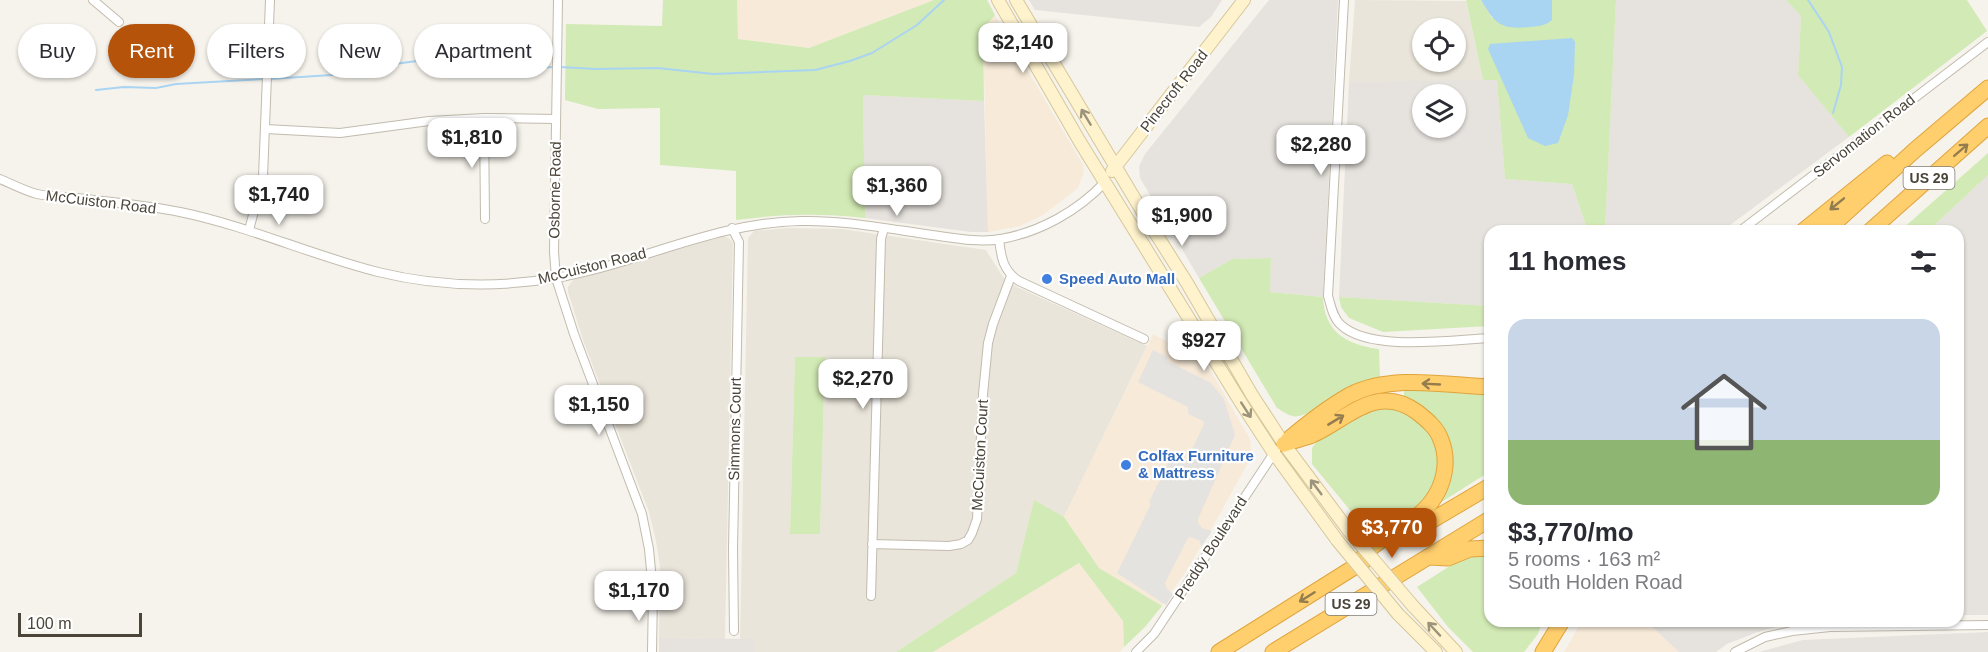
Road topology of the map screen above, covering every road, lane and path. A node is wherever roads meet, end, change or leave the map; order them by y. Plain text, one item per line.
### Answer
1 (93, 0) edge
2 (270, 0) edge
3 (558, 0) edge
4 (998, 0) edge
5 (1016, 0) edge
6 (1244, 0) edge
7 (1344, 0) edge
8 (119, 22) dead end
9 (1988, 42) edge
10 (1988, 88) edge
11 (484, 118) junction
12 (556, 119) junction
13 (1988, 126) edge
14 (266, 129) junction
15 (1934, 133) junction
16 (1115, 167) junction
17 (0, 179) edge
18 (1105, 182) junction
19 (485, 219) dead end
20 (1748, 225) edge
21 (1810, 225) edge
22 (1833, 225) edge
23 (1877, 225) edge
24 (732, 228) junction
25 (884, 228) junction
26 (249, 230) junction
27 (999, 239) junction
28 (1011, 276) junction
29 (556, 278) junction
30 (1484, 338) edge
31 (1144, 339) dead end
32 (1484, 387) edge
33 (1278, 448) junction
34 (1484, 490) edge
35 (1484, 523) edge
36 (872, 544) junction
37 (1484, 548) edge
38 (1430, 556) junction
39 (1357, 566) junction
40 (871, 596) dead end
41 (1964, 625) edge
42 (1988, 625) edge
43 (1546, 627) edge
44 (1558, 627) edge
45 (1830, 627) edge
46 (734, 632) dead end
47 (652, 652) edge
48 (1136, 652) edge
49 (1219, 652) edge
50 (1273, 652) edge
51 (1436, 652) edge
52 (1456, 652) edge
53 (1533, 652) edge
54 (1543, 652) edge
55 (1735, 652) edge

1 - 8 street
2 - 14 street
3 - 12 street, Osborne Road
4 - 18 main road
16 -> 5 main road
6 - 16 main road, Pinecroft Road
7 - 30 street
9 - 20 street, Servomation Road
10 - 15 highway, US 29
11 - 12 street
11 - 14 street
11 - 19 street
12 - 29 street, Osborne Road
23 -> 13 highway, US 29
14 - 26 street
15 -> 21 highway
15 - 22 highway, US 29
16 - 18 main road, Pinecroft Road
16 - 33 main road
17 - 26 street, McCuiston Road
18 - 27 street, McCuiston Road
18 -> 33 main road
24 - 25 street, McCuiston Road
24 - 29 street, McCuiston Road
24 - 46 street, Simmons Court
25 - 27 street, McCuiston Road
25 - 36 street
26 - 29 street, McCuiston Road
27 - 28 street
28 - 31 street
28 - 36 street, McCuiston Court
29 - 47 street, Osborne Road
32 -> 33 highway
33 -> 39 highway
33 - 48 street, Preddy Boulevard
33 - 51 main road, bridge
52 -> 33 main road, bridge
34 - 39 highway, US 29
35 - 38 highway, US 29
36 - 40 street
37 - 38 highway
38 - 50 highway, US 29
39 -> 49 highway, US 29
41 - 42 street
43 - 53 highway
44 - 54 highway
45 - 55 street

